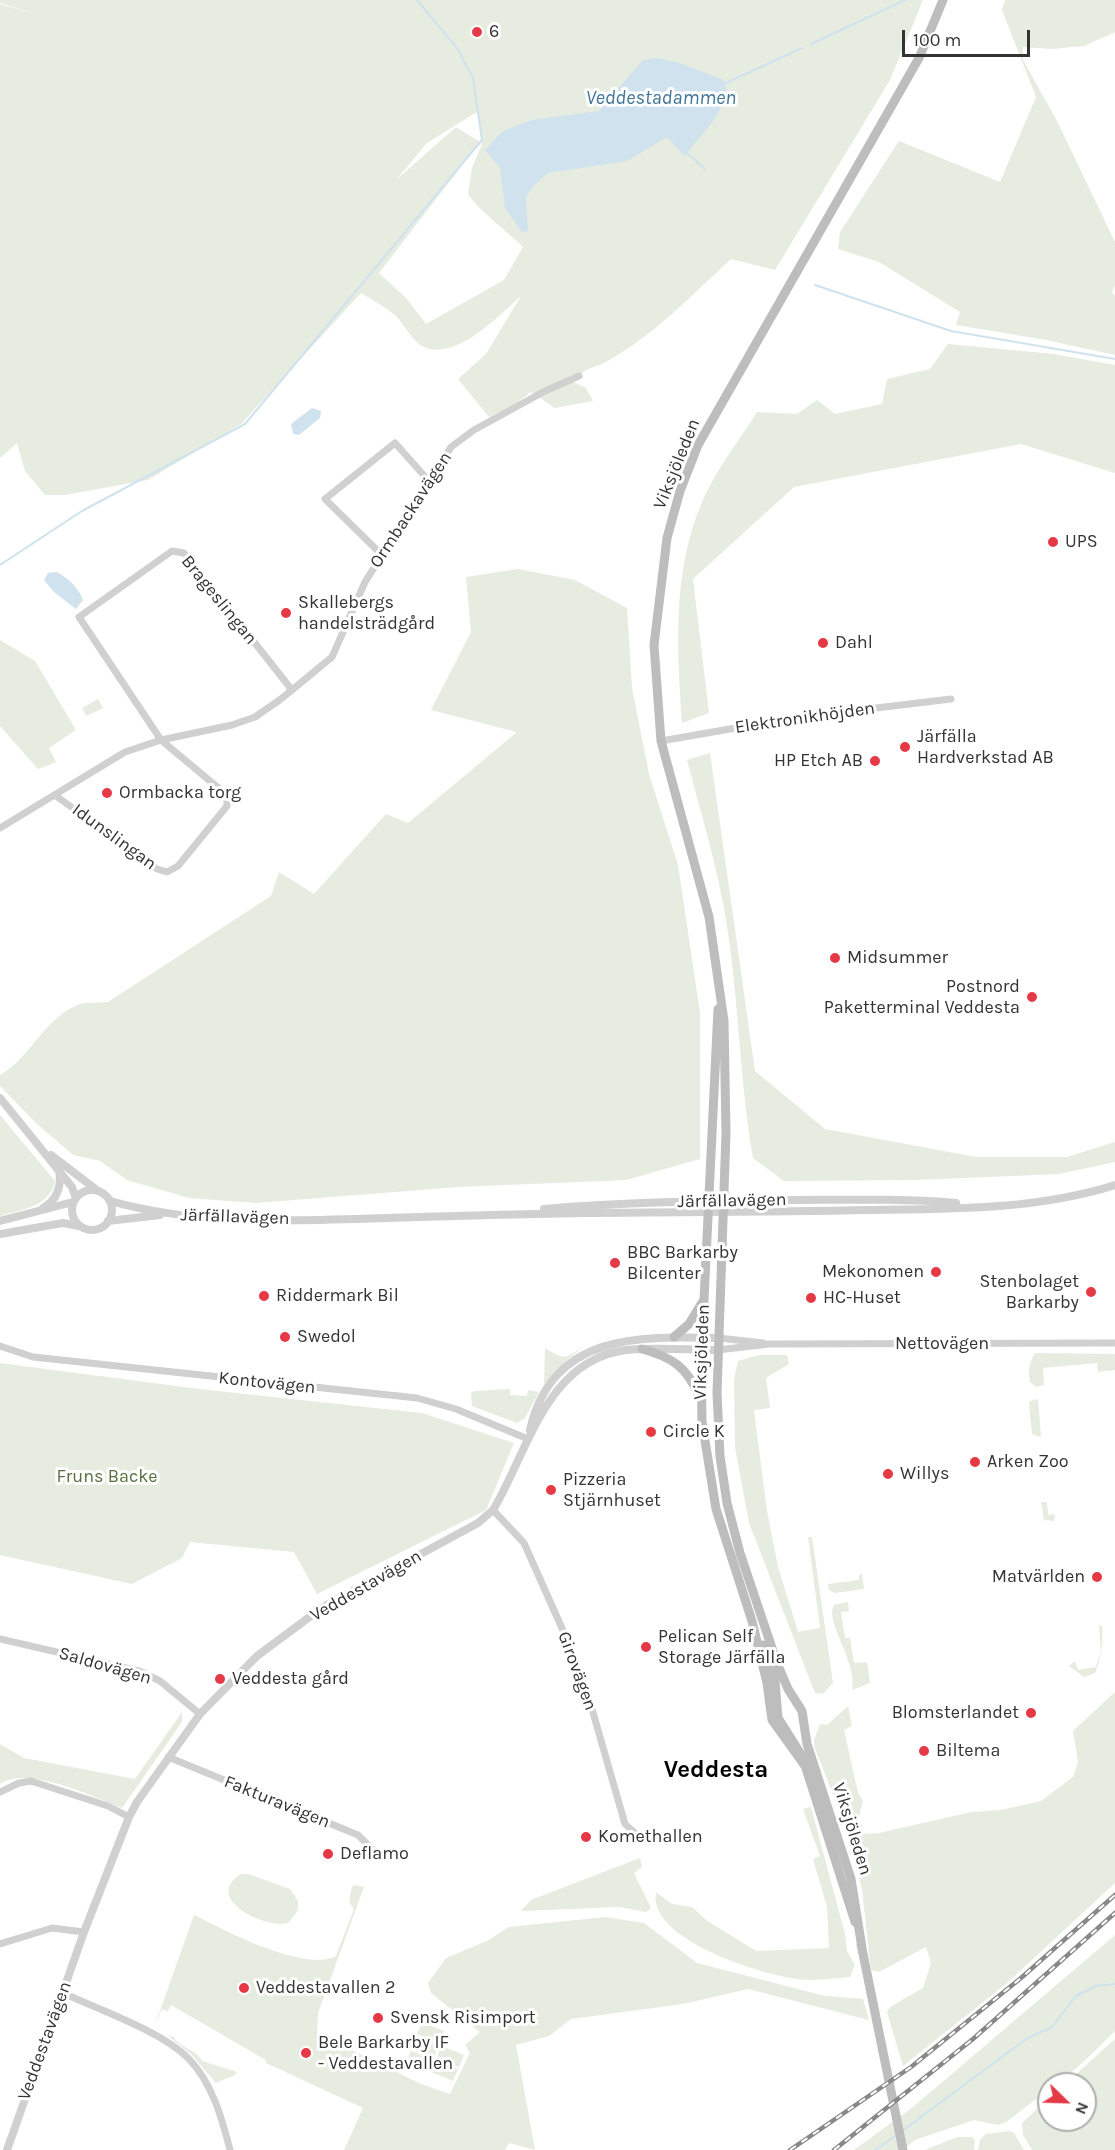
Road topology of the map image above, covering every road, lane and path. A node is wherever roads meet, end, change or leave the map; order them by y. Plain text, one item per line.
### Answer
1 (943, 0) edge
2 (579, 376) dead end
3 (429, 481) junction
4 (381, 554) junction
5 (292, 690) junction
6 (951, 699) dead end
7 (161, 740) junction
8 (661, 741) junction
9 (56, 796) junction
10 (0, 828) edge
11 (720, 990) junction
12 (0, 1098) edge
13 (41, 1148) junction
14 (59, 1170) junction
15 (1115, 1185) edge
16 (99, 1191) junction
17 (74, 1200) junction
18 (110, 1201) junction
19 (708, 1201) junction
20 (724, 1201) junction
21 (984, 1206) junction
22 (36, 1212) junction
23 (708, 1213) junction
24 (724, 1213) junction
25 (170, 1214) junction
26 (481, 1215) junction
27 (0, 1221) edge
28 (108, 1221) junction
29 (79, 1226) junction
30 (0, 1234) edge
31 (704, 1299) junction
32 (674, 1337) junction
33 (703, 1337) junction
34 (719, 1338) junction
35 (1115, 1343) edge
36 (769, 1344) junction
37 (0, 1346) edge
38 (642, 1349) junction
39 (702, 1350) junction
40 (718, 1350) junction
41 (701, 1400) junction
42 (528, 1439) junction
43 (493, 1510) junction
44 (752, 1621) junction
45 (0, 1639) edge
46 (796, 1702) junction
47 (778, 1710) junction
48 (200, 1714) junction
49 (802, 1722) junction
50 (784, 1727) junction
51 (168, 1757) junction
52 (805, 1766) junction
53 (0, 1792) edge
54 (129, 1817) junction
55 (642, 1839) dead end
56 (379, 1856) dead end
57 (84, 1932) junction
58 (0, 1944) edge
59 (862, 1948) junction
60 (63, 1993) junction
61 (7, 2150) edge
62 (230, 2150) edge
63 (903, 2150) edge

1 - 8 main road, Viksjöleden
2 - 3 street, Ormbackavägen
3 - 4 street, Ormbackavägen
3 - 4 street
4 - 5 street, Ormbackavägen
5 - 7 street, Ormbackavägen
5 - 7 street, Brageslingan
6 - 8 street, Elektronikhöjden
7 - 9 street, Ormbackavägen
7 - 9 street, Idunslingan
8 - 11 main road, Viksjöleden
9 - 10 street, Ormbackavägen
11 - 19 main road, Viksjöleden
11 - 20 main road, Viksjöleden
12 - 13 street
13 - 14 street
13 - 16 street
14 - 17 street
14 - 22 street
15 - 21 street, Järfällavägen
16 - 17 street
16 - 18 street
17 - 22 street
17 - 29 street
18 - 25 street, Järfällavägen
18 - 28 street
19 - 20 street, Järfällavägen
19 - 23 main road, Viksjöleden
19 - 26 street, Järfällavägen
20 - 21 street, Järfällavägen
20 - 24 main road, Viksjöleden
21 - 24 street, Järfällavägen
22 - 27 street
23 - 24 street, Järfällavägen
23 - 26 street, Järfällavägen
23 - 31 main road, Viksjöleden
24 - 34 main road, Viksjöleden
25 - 26 street, Järfällavägen
25 - 28 street, Järfällavägen
28 - 29 street
29 - 30 street
31 - 32 main road
31 - 33 main road, Viksjöleden
32 - 33 street, Veddestavägen
32 - 42 street, Veddestavägen
33 - 34 street, Veddestavägen
33 - 39 main road, Viksjöleden
34 - 36 street, Nettovägen
34 - 40 main road, Viksjöleden
35 - 36 street, Nettovägen
36 - 40 street, Nettovägen
37 - 42 street, Kontovägen
38 - 39 street, Veddestavägen
38 - 41 main road
38 - 42 street, Veddestavägen
39 - 40 street, Veddestavägen
39 - 41 main road, Viksjöleden
40 - 46 main road, Viksjöleden
41 - 44 main road, Viksjöleden
42 - 43 street, Veddestavägen
43 - 48 street, Veddestavägen
43 - 55 street, Girovägen
44 - 47 main road, Viksjöleden
44 - 52 main road, Viksjöleden
45 - 48 street, Saldovägen
46 - 47 main road
46 - 49 main road
47 - 50 main road
48 - 51 street, Veddestavägen
49 - 50 main road
49 - 59 main road, Viksjöleden
50 - 52 main road, Viksjöleden
51 - 54 street, Veddestavägen
51 - 56 street, Fakturavägen
52 - 59 main road, Viksjöleden
53 - 54 street
54 - 57 street, Veddestavägen
57 - 58 street
57 - 60 street, Veddestavägen
59 - 63 main road, Viksjöleden
60 - 61 street, Veddestavägen
60 - 62 street

